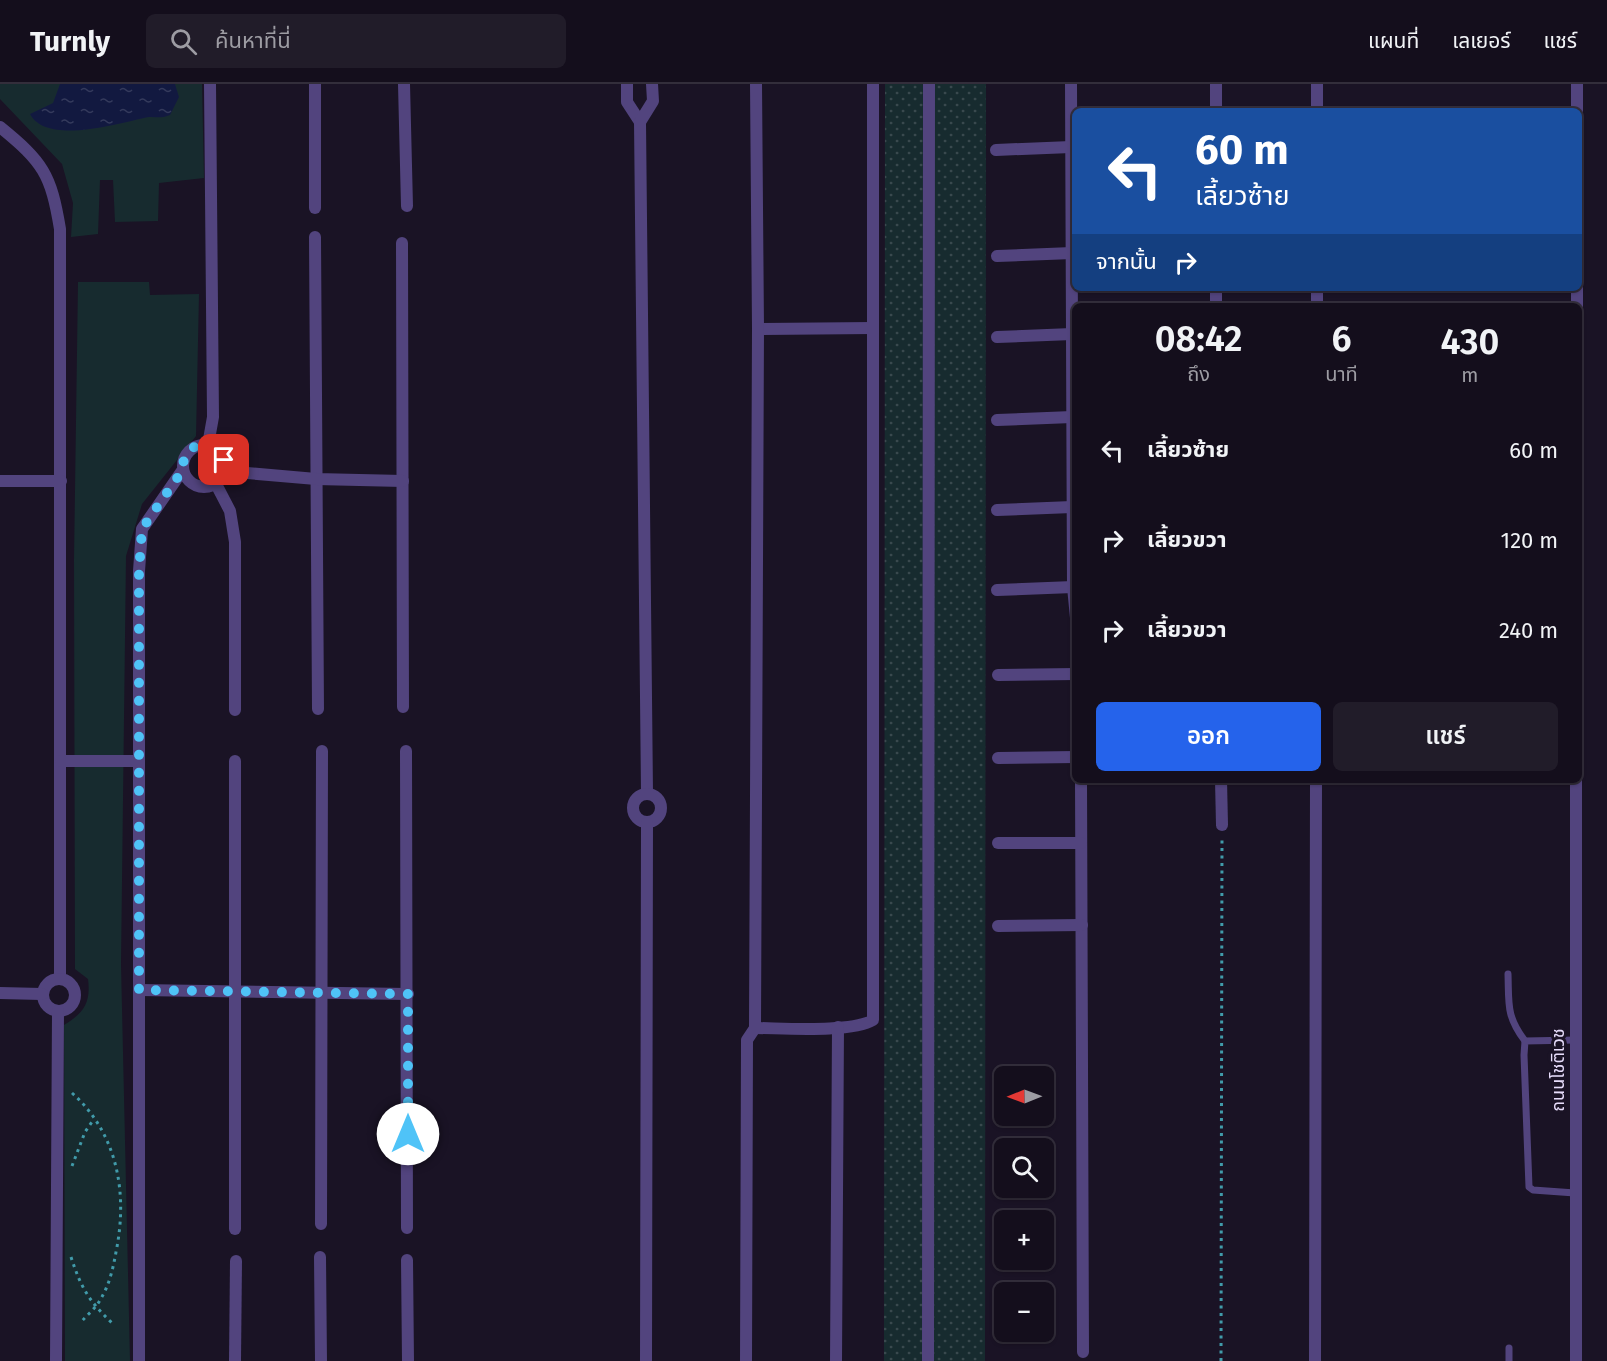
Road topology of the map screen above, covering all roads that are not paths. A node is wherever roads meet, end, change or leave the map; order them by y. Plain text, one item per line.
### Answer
1 (210, 84) edge
2 (315, 84) edge
3 (404, 84) edge
4 (627, 84) edge
5 (652, 84) edge
6 (756, 84) edge
7 (873, 84) edge
8 (929, 84) edge
9 (1071, 84) edge
10 (1215, 84) edge
11 (1317, 84) edge
12 (1577, 84) edge
13 (1216, 108) edge
14 (1317, 108) edge
15 (1577, 108) edge
16 (640, 122) junction
17 (0, 127) edge
18 (1071, 147) junction
19 (996, 150) dead end
20 (407, 206) dead end
21 (315, 208) dead end
22 (315, 237) dead end
23 (402, 243) dead end
24 (1072, 253) junction
25 (996, 256) dead end
26 (873, 328) junction
27 (758, 329) junction
28 (1072, 334) junction
29 (997, 337) dead end
30 (1072, 417) junction
31 (997, 420) dead end
32 (208, 446) junction
33 (182, 471) junction
34 (224, 471) junction
35 (316, 479) junction
36 (0, 481) edge
37 (61, 481) junction
38 (403, 481) junction
39 (216, 484) junction
40 (1072, 507) joint
41 (997, 510) dead end
42 (1072, 587) edge
43 (998, 591) dead end
44 (1072, 674) edge
45 (998, 675) dead end
46 (403, 707) dead end
47 (318, 709) dead end
48 (235, 710) dead end
49 (321, 751) dead end
50 (406, 751) dead end
51 (1072, 757) edge
52 (998, 758) dead end
53 (61, 760) junction
54 (139, 761) junction
55 (235, 761) dead end
56 (1081, 783) edge
57 (1221, 783) edge
58 (1316, 783) edge
59 (1576, 783) edge
60 (647, 794) junction
61 (647, 823) junction
62 (1222, 825) road end
63 (998, 843) dead end
64 (1082, 843) junction
65 (998, 926) dead end
66 (1082, 926) junction
67 (1508, 974) dead end
68 (60, 978) junction
69 (139, 990) junction
70 (235, 992) junction
71 (0, 993) edge
72 (321, 993) junction
73 (42, 994) junction
74 (408, 994) junction
75 (58, 1011) junction
76 (755, 1028) junction
77 (838, 1028) junction
78 (1576, 1040) junction
79 (1525, 1041) junction
80 (1575, 1193) junction
81 (321, 1224) dead end
82 (407, 1228) dead end
83 (235, 1229) dead end
84 (320, 1257) dead end
85 (407, 1260) dead end
86 (236, 1261) dead end
87 (1509, 1348) dead end
88 (1083, 1352) dead end
89 (56, 1361) edge
90 (139, 1361) edge
91 (236, 1361) edge
92 (321, 1361) edge
93 (408, 1361) edge
94 (646, 1361) edge
95 (746, 1361) edge
96 (836, 1361) edge
97 (928, 1361) edge
98 (1315, 1361) edge
99 (1509, 1361) edge
100 (1576, 1361) edge

1 - 32 street
2 - 21 street
3 - 20 street
4 - 16 street
5 - 16 street
6 - 27 street
7 - 26 street
8 - 97 street
9 - 18 street
10 - 13 street
11 - 14 street
12 - 15 street
16 - 60 street
17 - 37 street
18 - 19 street
18 - 24 street
22 - 35 street
23 - 38 street
24 - 25 street
24 - 28 street
26 - 27 street
26 - 77 street
27 - 76 street
28 - 29 street
28 - 30 street
30 - 31 street
30 - 40 street
32 - 33 street
32 - 34 street
33 - 39 street
33 - 54 street
34 - 35 street
34 - 39 street
35 - 38 street
35 - 47 street
36 - 37 street
37 - 53 street
38 - 46 street
39 - 48 street
40 - 41 street
42 - 43 street
44 - 45 street
49 - 72 street
50 - 74 street
51 - 52 street
53 - 54 street
53 - 68 street
54 - 69 street
55 - 70 street
56 - 64 street
57 - 62 street
58 - 98 street
59 - 78 street, ถนนโชติเวช
60 - 61 street
60 - 61 street
61 - 94 street
63 - 64 street
64 - 66 street
65 - 66 street
66 - 88 street
67 - 79 lane
68 - 73 street
68 - 75 street
69 - 70 street
69 - 90 street
70 - 72 street
70 - 83 street
71 - 73 street
72 - 74 street
72 - 81 street
73 - 75 street
74 - 82 street
75 - 89 street
76 - 77 street
76 - 95 street
77 - 96 street
78 - 79 lane
78 - 80 street, ถนนโชติเวช
79 - 80 lane
80 - 100 street, ถนนโชติเวช
84 - 92 street
85 - 93 street
86 - 91 street
87 - 99 lane

